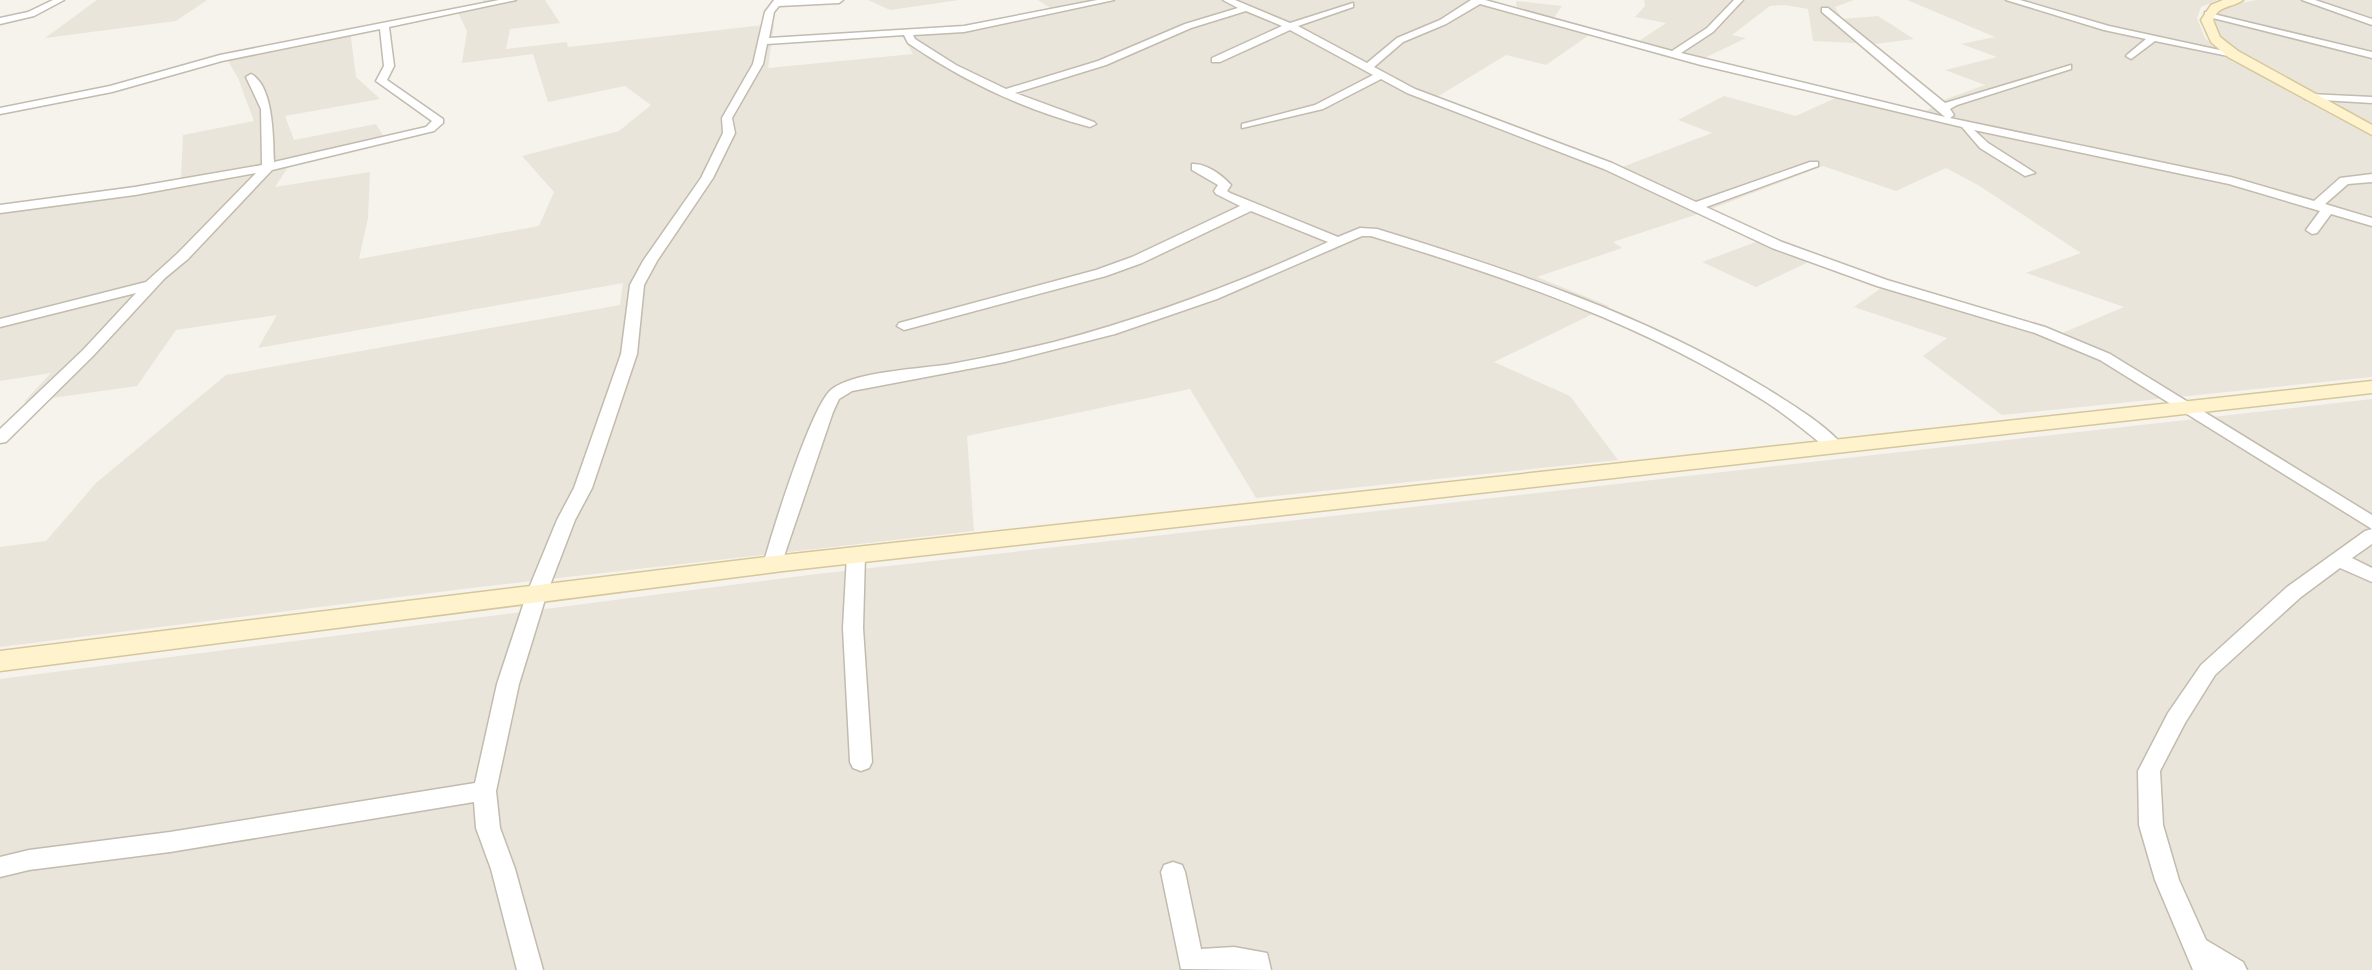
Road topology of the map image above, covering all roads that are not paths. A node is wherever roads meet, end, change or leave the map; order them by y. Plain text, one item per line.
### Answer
1 (60, 0) edge
2 (512, 0) edge
3 (839, 0) edge
4 (1110, 0) edge
5 (1227, 0) edge
6 (1530, 0) edge
7 (1739, 0) edge
8 (2010, 0) edge
9 (2237, 0) edge
10 (2306, 0) edge
11 (1477, 1) edge
12 (777, 2) edge
13 (1350, 5) dead end
14 (1244, 9) junction
15 (1825, 10) dead end
16 (1525, 14) junction
17 (2208, 14) junction
18 (0, 20) edge
19 (2372, 22) edge
20 (1290, 26) junction
21 (384, 27) junction
22 (908, 34) junction
23 (2152, 39) junction
24 (765, 41) junction
25 (2372, 42) edge
26 (2346, 49) junction
27 (1674, 54) junction
28 (2233, 54) junction
29 (2372, 55) edge
30 (2131, 56) dead end
31 (1216, 60) dead end
32 (2067, 67) dead end
33 (1367, 68) junction
34 (1380, 75) junction
35 (251, 77) dead end
36 (1005, 93) junction
37 (2309, 97) junction
38 (2372, 100) edge
39 (1944, 108) junction
40 (0, 111) edge
41 (1090, 124) dead end
42 (1963, 125) junction
43 (1246, 126) dead end
44 (2372, 131) edge
45 (1814, 164) dead end
46 (268, 167) junction
47 (1196, 167) dead end
48 (2029, 173) dead end
49 (2372, 178) edge
50 (1251, 206) junction
51 (1695, 207) junction
52 (2321, 208) junction
53 (0, 209) edge
54 (2372, 222) edge
55 (2312, 230) dead end
56 (1339, 242) junction
57 (151, 285) junction
58 (0, 323) edge
59 (904, 326) dead end
60 (2372, 387) edge
61 (2186, 406) junction
62 (0, 438) edge
63 (1836, 447) junction
64 (2372, 523) edge
65 (2372, 535) edge
66 (856, 555) junction
67 (2338, 559) junction
68 (772, 565) junction
69 (2372, 576) edge
70 (537, 593) junction
71 (0, 661) edge
72 (861, 762) dead end
73 (485, 791) junction
74 (0, 867) edge
75 (1173, 872) dead end
76 (2202, 960) edge
77 (530, 970) edge
78 (1258, 970) edge
79 (2234, 970) edge

1 - 18 street
2 - 21 street
3 - 12 street
4 - 22 street
5 - 14 street
6 - 16 street
7 - 27 street
8 - 23 street
9 - 17 main road
10 - 19 street
11 - 16 street
11 - 33 street
12 - 24 street
13 - 20 street
14 - 20 street
14 - 36 street
15 - 39 street
16 - 27 street
17 - 26 street
17 - 28 main road
20 - 31 street
20 - 33 street
21 - 40 street
21 - 46 street
22 - 24 street
22 - 36 street
23 - 28 street
23 - 30 street
24 - 70 street
25 - 26 street
26 - 29 street
27 - 42 street
28 - 37 main road
32 - 39 street
33 - 34 street
34 - 43 street
34 - 51 street
35 - 46 street
36 - 41 street
37 - 38 street
37 - 44 main road
39 - 42 street
42 - 48 street
42 - 52 street
45 - 51 street
46 - 53 street
46 - 57 street
47 - 50 street
49 - 52 street
50 - 56 street
50 - 59 street
51 - 61 street
52 - 54 street
52 - 55 street
56 - 63 street
56 - 68 street
57 - 58 street
57 - 62 street
60 - 61 main road
61 - 63 main road
61 - 64 street
63 - 66 main road
65 - 67 street
66 - 68 main road
66 - 72 street
67 - 69 street
67 - 76 street
68 - 70 main road
70 - 71 main road
70 - 73 street
73 - 74 street
73 - 77 street
75 - 78 street
76 - 79 street

